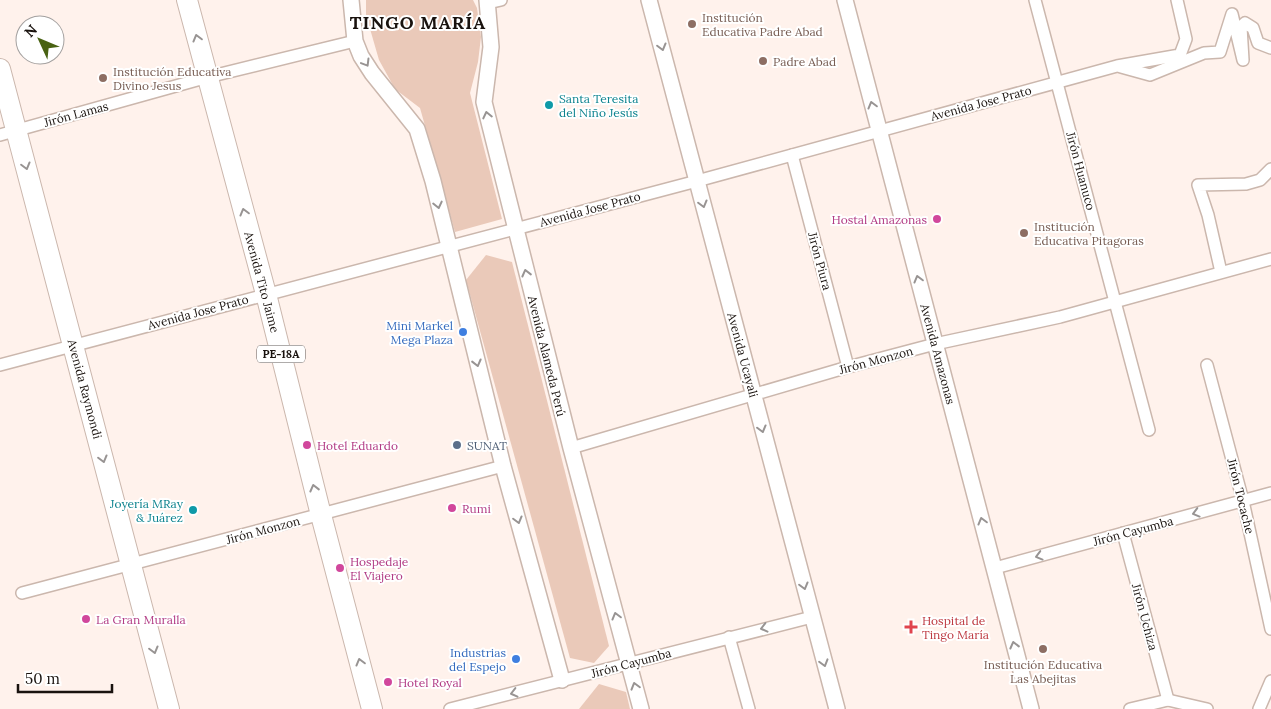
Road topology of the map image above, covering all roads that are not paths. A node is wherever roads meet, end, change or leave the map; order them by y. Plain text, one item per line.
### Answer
1 (187, 0) edge
2 (350, 0) edge
3 (649, 0) edge
4 (844, 0) edge
5 (1035, 0) edge
6 (1177, 0) edge
7 (492, 1) edge
8 (355, 41) junction
9 (1271, 48) edge
10 (1117, 66) junction
11 (0, 68) edge
12 (208, 77) junction
13 (1058, 82) junction
14 (879, 131) junction
15 (8, 132) edge
16 (792, 155) junction
17 (1271, 170) edge
18 (697, 181) junction
19 (514, 229) junction
20 (448, 246) junction
21 (1271, 259) edge
22 (1221, 272) junction
23 (266, 294) junction
24 (1116, 302) junction
25 (935, 344) junction
26 (73, 345) junction
27 (0, 365) edge
28 (1207, 365) dead end
29 (848, 367) junction
30 (753, 395) junction
31 (1149, 430) dead end
32 (570, 448) junction
33 (503, 466) junction
34 (1271, 493) edge
35 (1243, 501) junction
36 (320, 515) junction
37 (1123, 533) junction
38 (131, 565) junction
39 (995, 568) junction
40 (22, 593) dead end
41 (812, 617) junction
42 (1271, 629) edge
43 (729, 637) junction
44 (628, 664) junction
45 (562, 680) junction
46 (1271, 681) edge
47 (1168, 700) junction
48 (169, 709) edge
49 (372, 709) edge
50 (450, 709) edge
51 (641, 709) edge
52 (749, 709) edge
53 (837, 709) edge
54 (1031, 709) edge
55 (1130, 709) edge
56 (1207, 709) edge
57 (1259, 709) edge

12 -> 1 highway, Avenida Tito Jaime / PE-18A
2 - 8 street
3 -> 18 street, Avenida Ucayali
14 -> 4 street, Avenida Amazonas
5 - 13 street, Jirón Huanuco
6 - 10 street, Avenida Jose Prato
19 -> 7 street, Avenida Alameda Perú
8 - 12 street, Jirón Lamas
8 -> 20 street
9 - 10 street
10 - 13 street, Avenida Jose Prato
11 - 15 highway, Avenida Raymondi
12 - 15 street, Jirón Lamas
23 -> 12 highway, Avenida Tito Jaime / PE-18A
13 - 14 street, Avenida Jose Prato
13 - 24 street, Jirón Huanuco
14 - 16 street, Avenida Jose Prato
25 -> 14 street, Avenida Amazonas
15 -> 26 highway, Avenida Raymondi
16 - 18 street, Avenida Jose Prato
16 - 29 street, Jirón Piura
17 - 22 street
18 - 19 street, Avenida Jose Prato
18 -> 30 street, Avenida Ucayali
19 - 20 street, Avenida Jose Prato
32 -> 19 street, Avenida Alameda Perú
20 - 23 street, Avenida Jose Prato
20 -> 33 street
21 - 22 street, Jirón Monzon
22 - 24 street, Jirón Monzon
23 - 26 street, Avenida Jose Prato
36 -> 23 highway, Avenida Tito Jaime / PE-18A
24 - 25 street, Jirón Monzon
24 - 31 street, Jirón Huanuco
25 - 29 street, Jirón Monzon
39 -> 25 street, Avenida Amazonas
26 - 27 street, Avenida Jose Prato
26 -> 38 highway, Avenida Raymondi
28 - 35 street, Jirón Tocache
29 - 30 street, Jirón Monzon
30 - 32 street, Jirón Monzon
30 -> 41 street, Avenida Ucayali
44 -> 32 street, Avenida Alameda Perú
33 - 36 street, Jirón Monzon
33 -> 45 street
34 - 35 street, Jirón Cayumba
35 -> 37 street, Jirón Cayumba
35 - 42 street, Jirón Tocache
36 - 38 street, Jirón Monzon
49 -> 36 highway, Avenida Tito Jaime / PE-18A
37 -> 39 street, Jirón Cayumba
37 - 47 street, Jirón Uchiza
38 - 40 street, Jirón Monzon
38 -> 48 highway, Avenida Raymondi
54 -> 39 street, Avenida Amazonas
41 -> 43 street, Jirón Cayumba
41 -> 53 street, Avenida Ucayali
43 - 44 street, Jirón Cayumba
43 - 52 street
44 - 45 street, Jirón Cayumba
51 -> 44 street, Avenida Alameda Perú
45 -> 50 street, Jirón Cayumba
46 - 57 street
47 - 55 street
47 - 56 street

